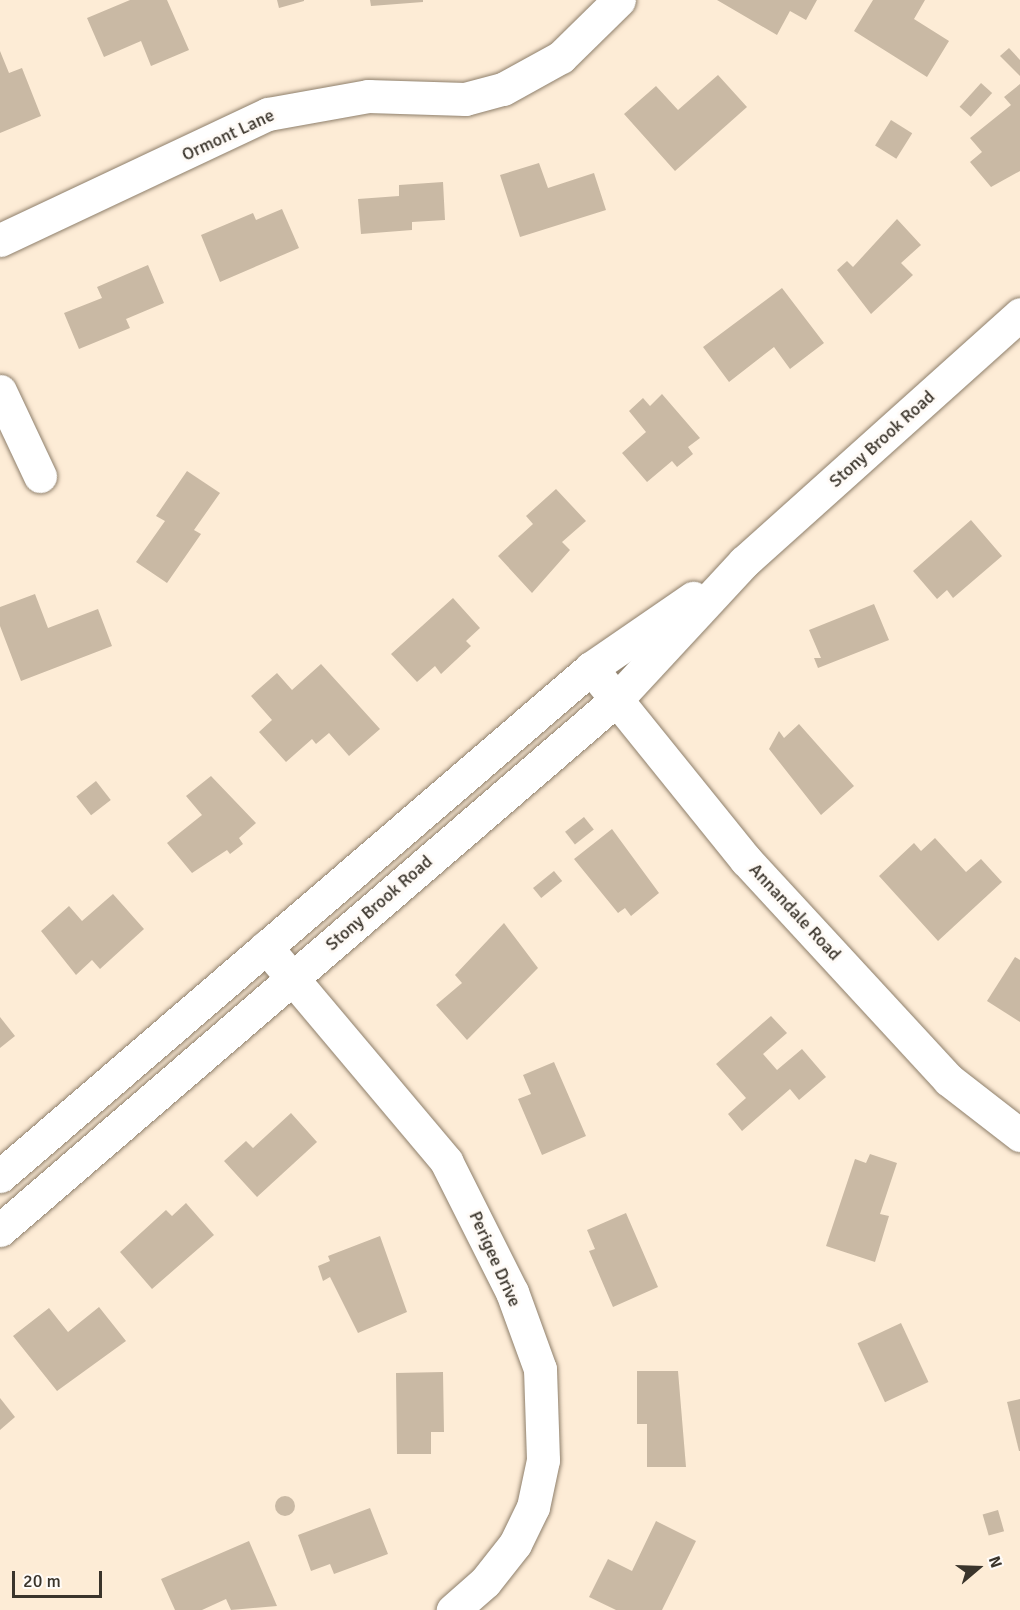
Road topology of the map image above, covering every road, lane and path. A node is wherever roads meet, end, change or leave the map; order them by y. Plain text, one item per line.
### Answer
1 (619, 0) edge
2 (0, 240) edge
3 (1020, 314) edge
4 (0, 391) edge
5 (40, 476) dead end
6 (744, 562) junction
7 (591, 668) junction
8 (617, 699) junction
9 (266, 947) junction
10 (292, 977) junction
11 (1020, 1135) edge
12 (0, 1176) edge
13 (0, 1230) edge
14 (453, 1610) edge

1 - 2 main road, Ormont Lane
3 - 6 main road, Stony Brook Road
4 - 5 main road
6 - 7 main road, Stony Brook Road
6 - 8 main road, Stony Brook Road
7 - 8 main road, Annandale Road
7 - 9 main road, Stony Brook Road
8 - 10 main road, Stony Brook Road
8 - 11 main road, Annandale Road
9 - 10 main road, Perigee Drive
9 - 12 main road, Stony Brook Road
10 - 13 main road, Stony Brook Road
10 - 14 main road, Perigee Drive

